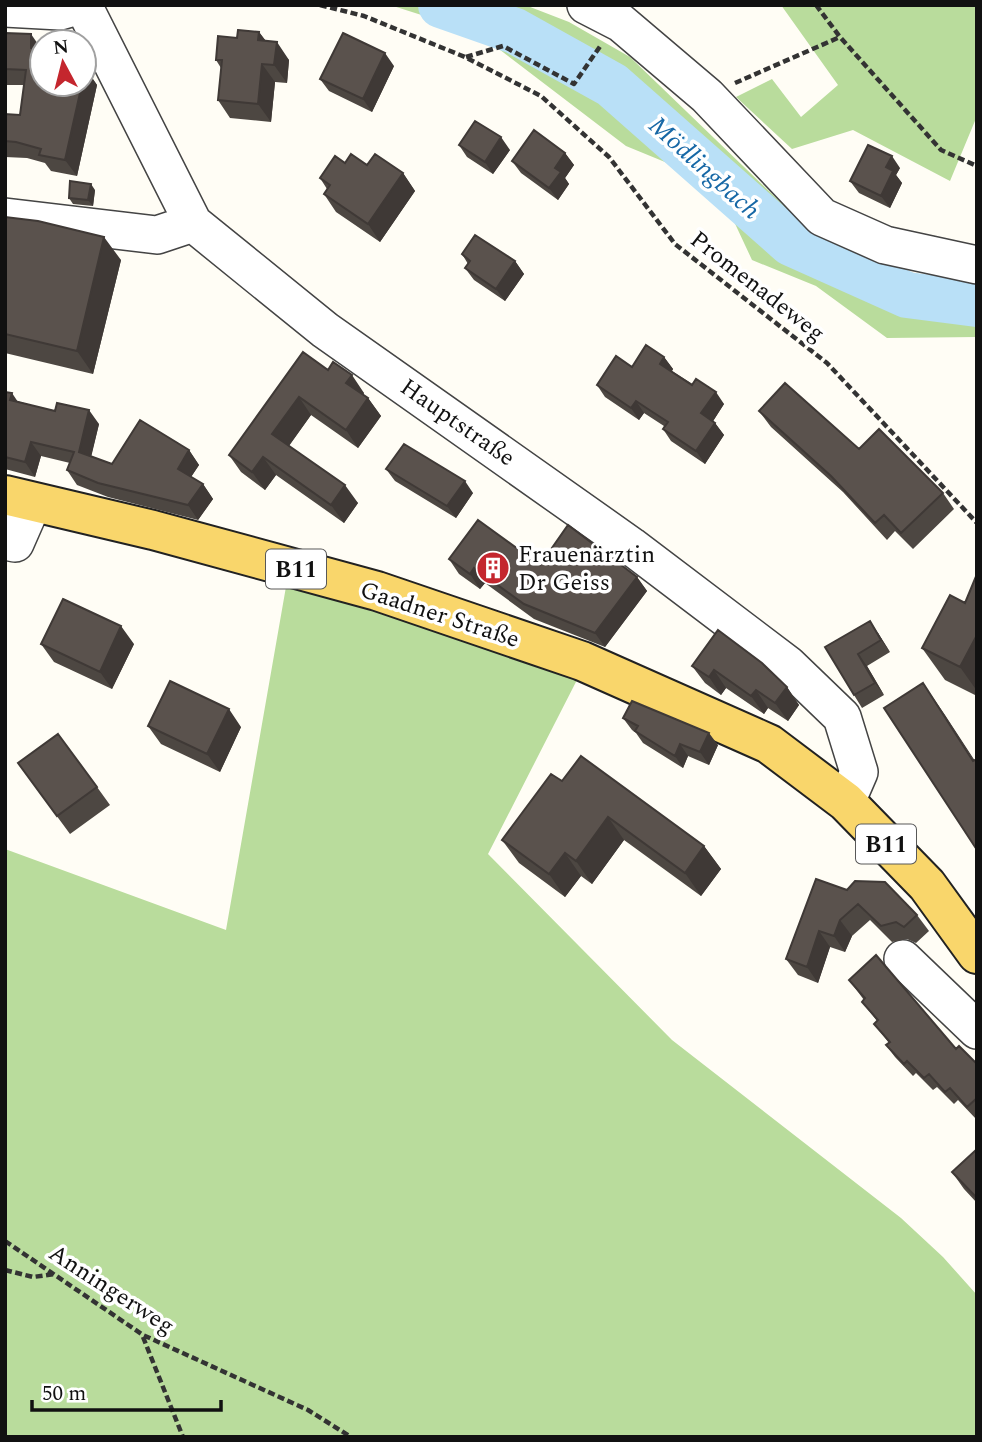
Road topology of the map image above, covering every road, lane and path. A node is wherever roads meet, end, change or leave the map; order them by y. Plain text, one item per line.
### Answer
1 (82, 5) edge
2 (320, 5) edge
3 (586, 5) edge
4 (816, 5) edge
5 (5, 8) edge
6 (840, 37) junction
7 (604, 41) dead end
8 (465, 57) junction
9 (707, 96) junction
10 (977, 166) edge
11 (5, 218) edge
12 (193, 223) junction
13 (977, 265) edge
14 (19, 499) edge
15 (977, 523) edge
16 (5, 541) edge
17 (846, 802) junction
18 (977, 954) edge
19 (904, 959) dead end
20 (977, 1030) edge
21 (5, 1241) edge
22 (5, 1270) edge
23 (56, 1273) junction
24 (143, 1335) junction
25 (183, 1437) edge
26 (351, 1437) edge

1 - 5 street
1 - 12 street, Hauptstraße
2 - 8 path, Promenadeweg
3 - 9 street
4 - 6 path
6 - 9 path
6 - 10 path
7 - 8 path
8 - 15 path, Promenadeweg
9 - 13 street
11 - 12 street
12 - 17 street, Hauptstraße
14 - 16 street
14 - 17 main road, Gaadner Straße / B11
17 - 18 main road, B11
19 - 20 street
21 - 23 path, Anningerweg
22 - 23 path
23 - 24 path, Anningerweg
24 - 25 path
24 - 26 path, Anningerweg

